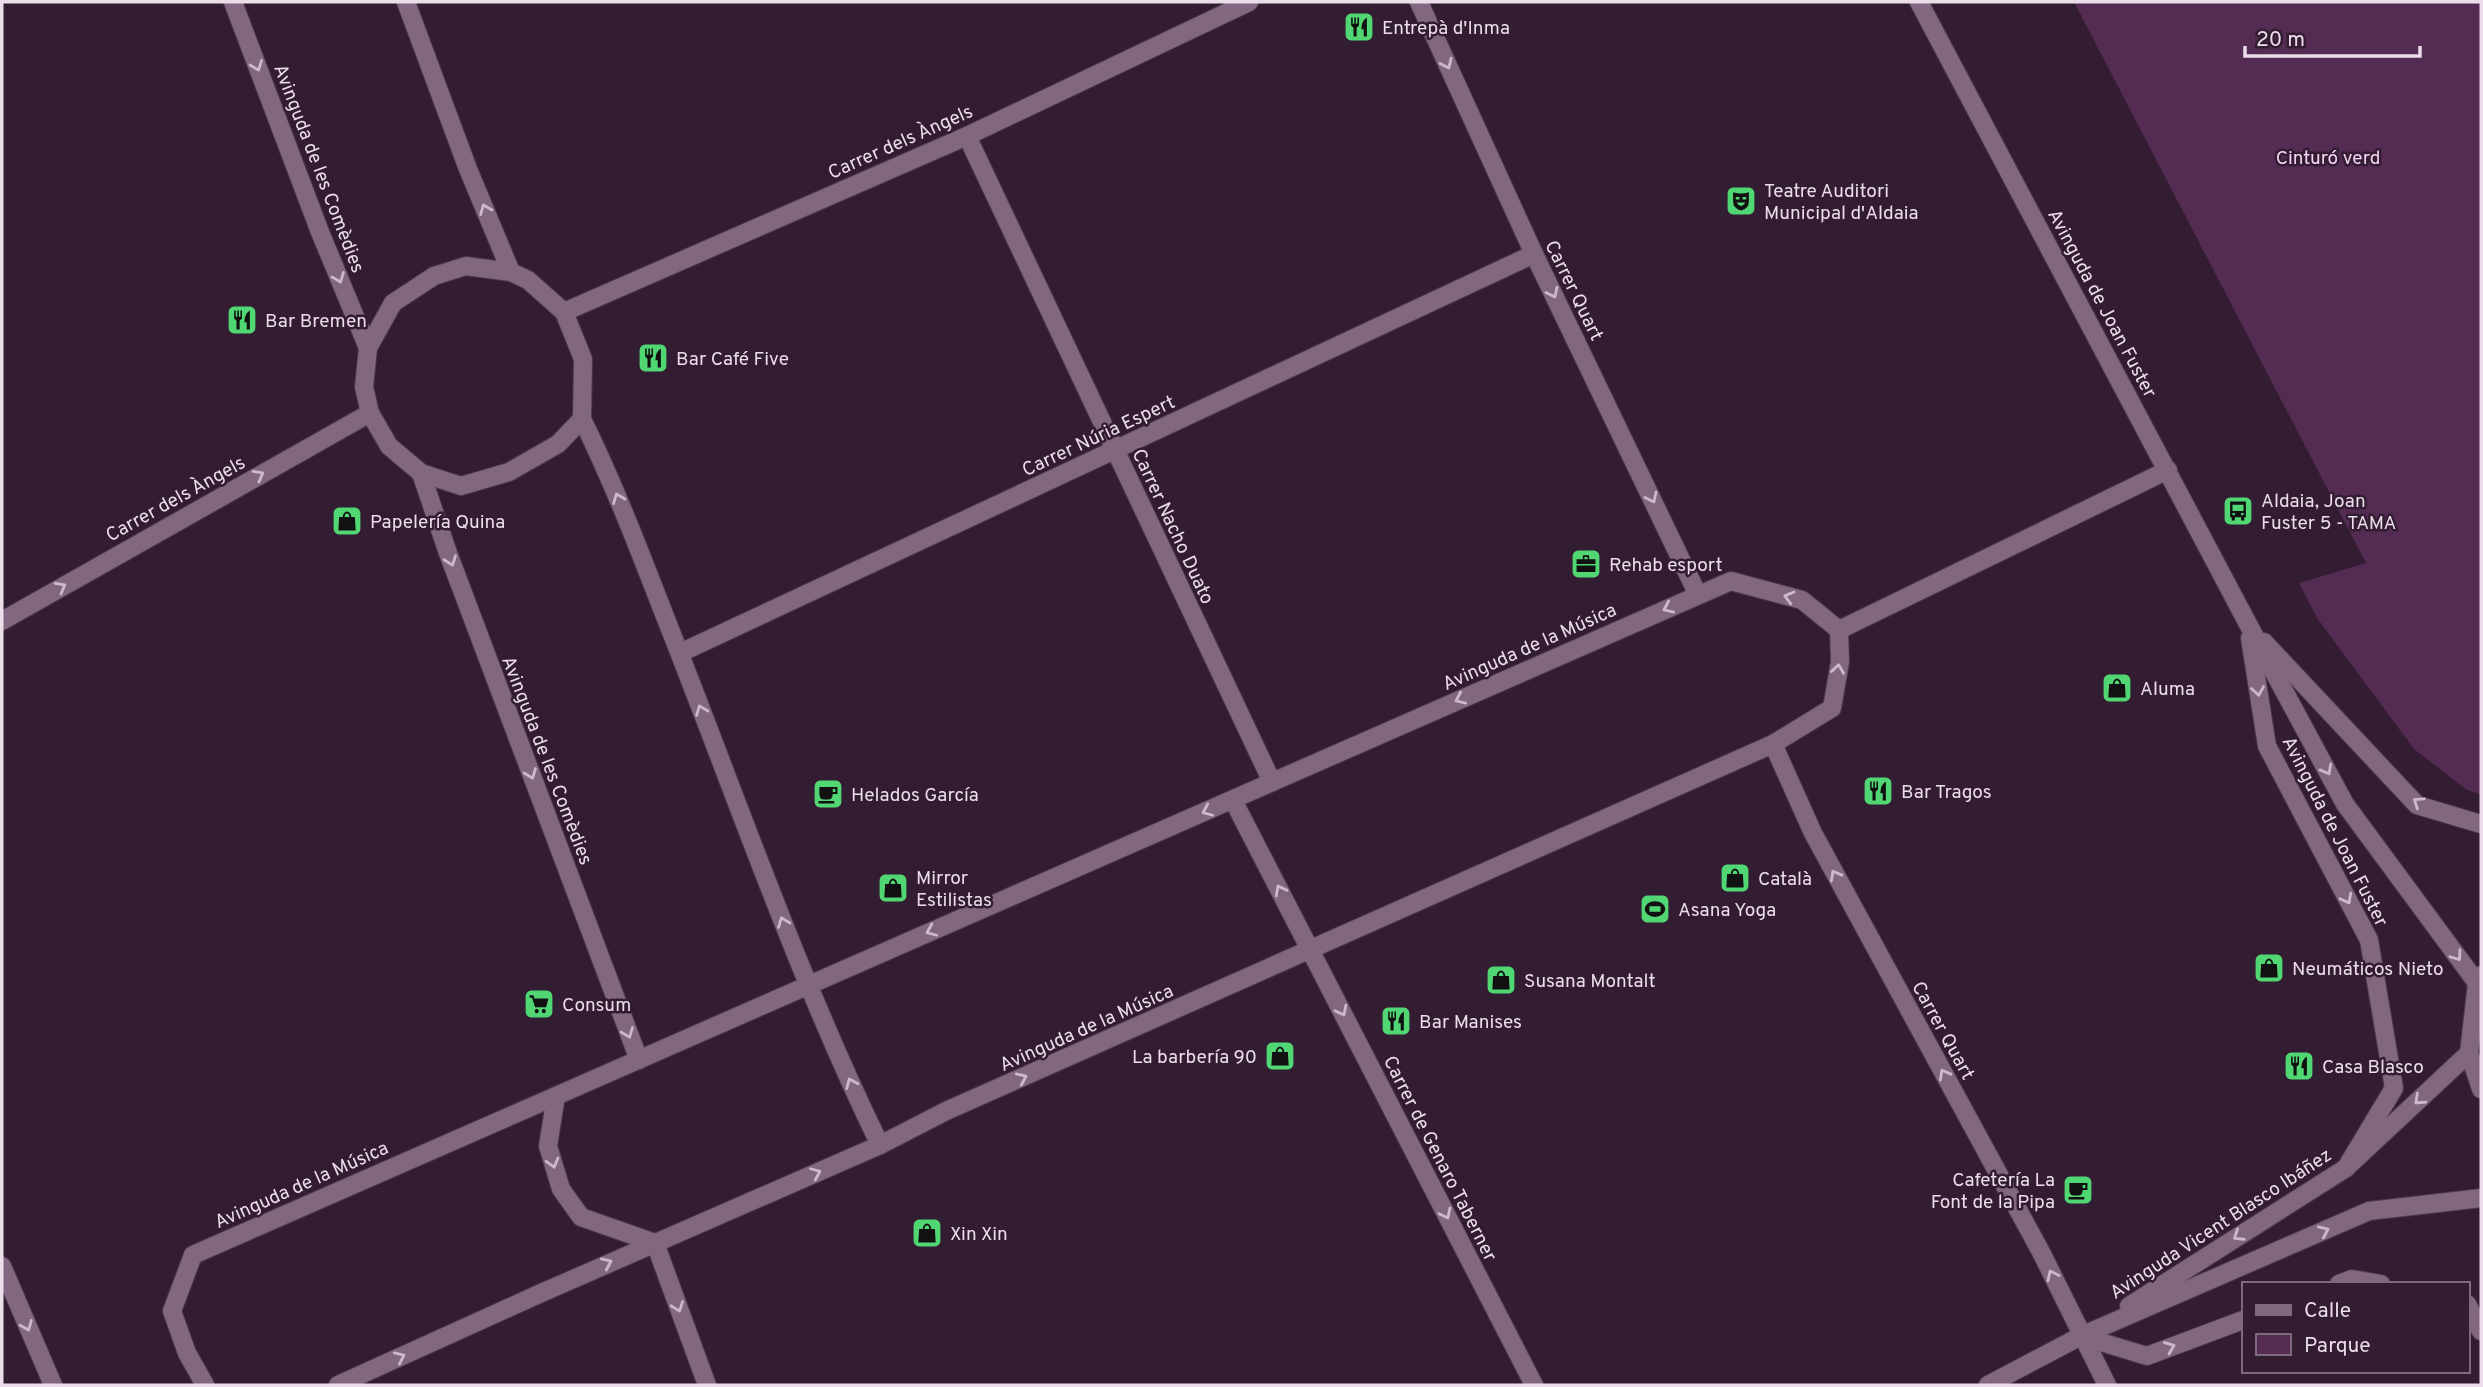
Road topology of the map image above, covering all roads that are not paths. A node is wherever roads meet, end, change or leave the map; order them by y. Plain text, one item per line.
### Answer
1 (233, 2) edge
2 (406, 2) edge
3 (1249, 2) edge
4 (1419, 2) edge
5 (1919, 2) edge
6 (967, 136) junction
7 (1535, 254) junction
8 (511, 272) junction
9 (564, 312) junction
10 (368, 348) junction
11 (370, 413) junction
12 (582, 419) junction
13 (1115, 450) junction
14 (2168, 470) junction
15 (421, 473) junction
16 (1698, 595) junction
17 (2, 621) edge
18 (2248, 624) junction
19 (1839, 630) junction
20 (680, 653) junction
21 (1773, 744) junction
22 (1272, 782) junction
23 (1233, 800) junction
24 (2481, 824) edge
25 (1311, 950) junction
26 (2479, 979) edge
27 (809, 985) junction
28 (2469, 1053) junction
29 (639, 1060) junction
30 (2481, 1089) edge
31 (556, 1096) junction
32 (880, 1145) junction
33 (2346, 1168) junction
34 (2481, 1198) edge
35 (655, 1242) junction
36 (2, 1266) edge
37 (2469, 1308) edge
38 (2242, 1320) edge
39 (2481, 1331) edge
40 (2081, 1336) junction
41 (53, 1385) edge
42 (205, 1385) edge
43 (338, 1385) edge
44 (707, 1385) edge
45 (1534, 1385) edge
46 (1988, 1385) edge
47 (2107, 1385) edge

1 -> 10 street, Avinguda de les Comèdies
8 -> 2 street
3 - 6 street, Carrer dels Àngels
4 -> 7 street, Carrer Quart
5 - 14 street, Avinguda de Joan Fuster
6 - 9 street, Carrer dels Àngels
6 - 13 street, Carrer Nacho Duato
7 - 13 street, Carrer Núria Espert
7 -> 16 street, Carrer Quart
8 - 9 street
8 - 10 street
9 - 12 street
10 - 11 street
11 - 15 street
17 -> 11 street, Carrer dels Àngels
12 - 15 street
20 -> 12 street
13 - 20 street, Carrer Núria Espert
13 - 22 street, Carrer Nacho Duato
14 - 18 street, Avinguda de Joan Fuster
14 - 19 street
15 -> 29 street, Avinguda de les Comèdies
19 -> 16 street, Avinguda de la Música
16 -> 22 street, Avinguda de la Música
24 -> 18 street, Avinguda de Joan Fuster
18 -> 26 street, Avinguda de Joan Fuster
18 -> 33 street, Avinguda de Joan Fuster
21 -> 19 street, Avinguda de la Música
27 -> 20 street
21 - 25 street, Avinguda de la Música
40 -> 21 street, Carrer Quart
22 - 23 street, Avinguda de la Música
25 -> 23 street
23 -> 27 street, Avinguda de la Música
32 -> 25 street, Avinguda de la Música
25 -> 45 street, Carrer de Genaro Taberner
26 - 28 street
27 - 29 street, Avinguda de la Música
32 -> 27 street
28 - 30 street
28 -> 33 street, Avinguda Vicent Blasco Ibáñez
29 - 31 street, Avinguda de la Música
31 -> 35 street
31 - 42 street, Avinguda de la Música
35 -> 32 street, Avinguda de la Música
33 -> 40 street, Avinguda Vicent Blasco Ibáñez
40 -> 34 street, Avinguda Vicent Blasco Ibáñez
43 -> 35 street, Avinguda de la Música
35 -> 44 street
36 -> 41 street
37 - 39 street
40 -> 38 street
40 - 46 street, Avinguda Vicent Blasco Ibáñez
40 - 47 street, Carrer Quart

